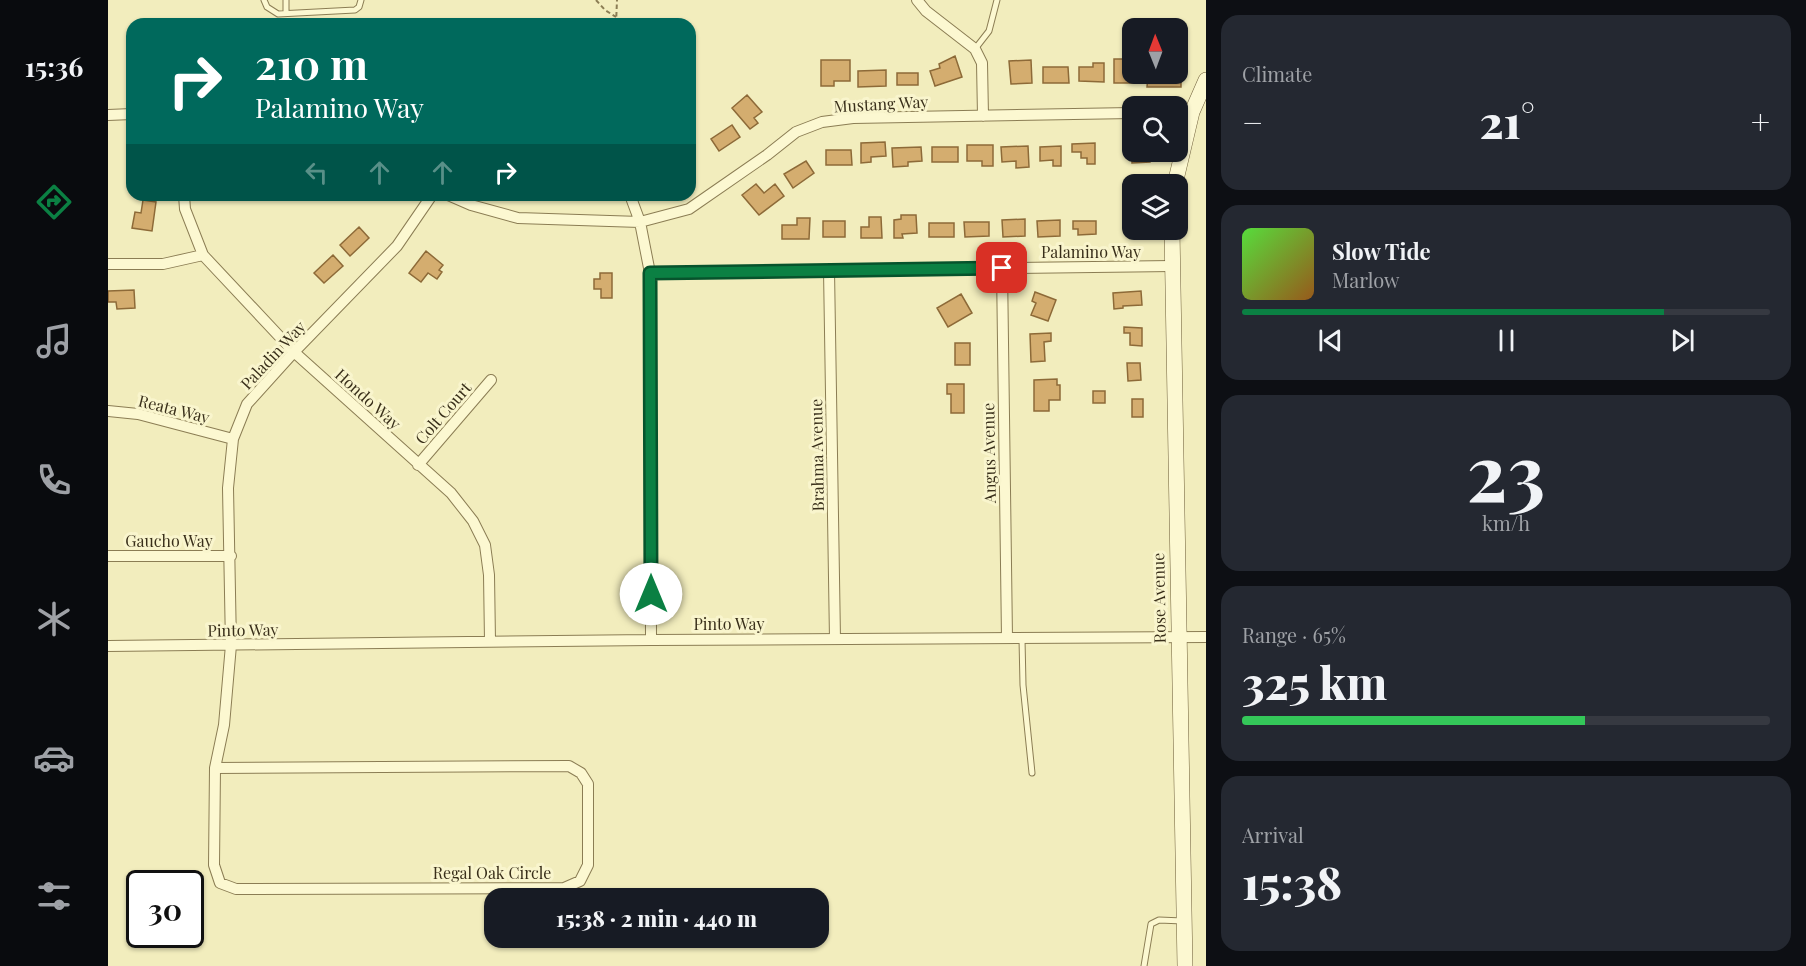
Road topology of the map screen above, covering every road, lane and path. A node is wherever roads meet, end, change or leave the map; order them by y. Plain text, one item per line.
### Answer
1 (264, 0) edge
2 (286, 0) edge
3 (361, 0) edge
4 (596, 0) edge
5 (617, 0) edge
6 (917, 0) edge
7 (997, 0) edge
8 (286, 13) junction
9 (616, 16) joint
10 (975, 49) junction
11 (1206, 80) edge
12 (1188, 108) edge
13 (1122, 113) edge
14 (126, 114) edge
15 (108, 115) edge
16 (983, 116) junction
17 (184, 201) edge
18 (428, 201) edge
19 (461, 201) edge
20 (632, 201) edge
21 (640, 222) junction
22 (1172, 240) edge
23 (203, 255) junction
24 (108, 264) edge
25 (1172, 266) junction
26 (1002, 268) junction
27 (829, 270) junction
28 (650, 273) junction
29 (294, 352) junction
30 (491, 380) dead end
31 (108, 411) edge
32 (233, 439) junction
33 (418, 465) junction
34 (231, 555) junction
35 (108, 556) edge
36 (1206, 637) edge
37 (1007, 638) junction
38 (1178, 638) junction
39 (835, 639) junction
40 (1022, 639) junction
41 (651, 640) junction
42 (490, 641) junction
43 (231, 645) junction
44 (108, 646) edge
45 (215, 768) junction
46 (1032, 773) dead end
47 (1184, 921) junction
48 (1144, 966) edge
49 (1185, 966) edge

1 - 8 lane
2 - 8 lane
3 - 8 lane
4 - 9 path
5 - 9 path
6 - 10 street
7 - 10 lane
10 - 16 street
11 - 12 street
13 - 16 street, Mustang Way
14 - 15 street
16 - 21 street, Mustang Way
17 - 23 street, Hondo Way
18 - 29 street, Paladin Way
19 - 21 street, Mustang Way
20 - 21 street
21 - 28 street
22 - 25 street, Rose Avenue
23 - 24 street
23 - 29 street, Hondo Way
25 - 26 street, Palamino Way
25 - 38 street, Rose Avenue
26 - 27 street, Palamino Way
26 - 37 street, Angus Avenue
27 - 28 street, Palamino Way
27 - 39 street, Brahma Avenue
28 - 41 street
29 - 32 street, Paladin Way
29 - 33 street, Hondo Way
30 - 33 street, Colt Court
31 - 32 street, Reata Way
32 - 34 street, Paladin Way
33 - 42 street, Hondo Way
34 - 35 street, Gaucho Way
34 - 43 street, Paladin Way
36 - 38 street, Pinto Way
37 - 39 street, Pinto Way
37 - 40 street, Pinto Way
38 - 40 street, Pinto Way
38 - 47 street, Rose Avenue
39 - 41 street, Pinto Way
40 - 46 lane
41 - 42 street, Pinto Way
42 - 43 street, Pinto Way
43 - 44 street, Pinto Way
43 - 45 street, Regal Oak Circle
45 - 45 street, Regal Oak Circle
47 - 48 lane
47 - 49 street, Rose Avenue

